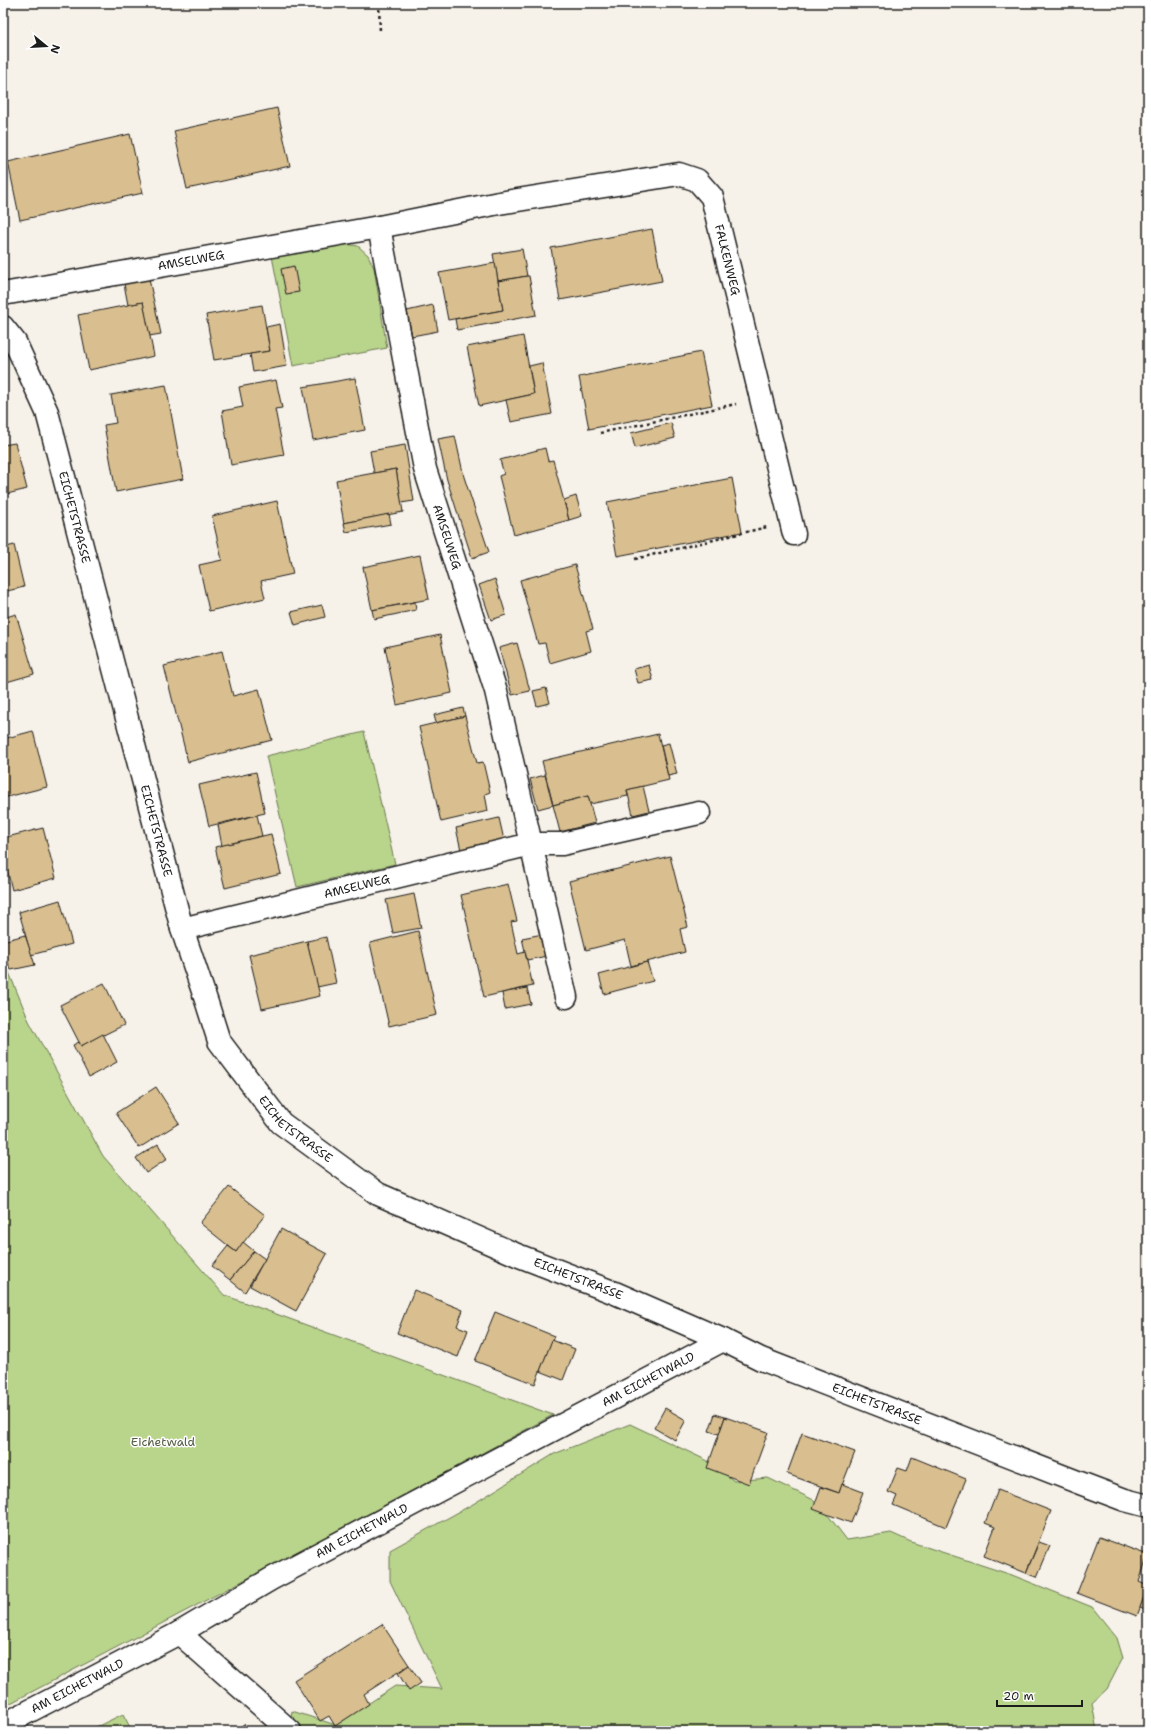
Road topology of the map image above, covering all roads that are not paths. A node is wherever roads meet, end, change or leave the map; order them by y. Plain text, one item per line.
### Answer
1 (505, 202) joint
2 (379, 227) junction
3 (3, 294) edge
4 (3, 326) edge
5 (792, 527) road end
6 (699, 813) dead end
7 (531, 844) junction
8 (182, 929) junction
9 (566, 997) dead end
10 (723, 1340) junction
11 (1148, 1506) edge
12 (179, 1633) junction
13 (3, 1725) edge
14 (290, 1731) edge

1 - 2 street, AMSELWEG
1 - 5 street, FALKENWEG
2 - 3 street, AMSELWEG
2 - 7 street, AMSELWEG
4 - 8 street, EICHETSTRASSE
6 - 7 street
7 - 8 street, AMSELWEG
7 - 9 street, AMSELWEG
8 - 10 street, EICHETSTRASSE
10 - 11 street, EICHETSTRASSE
10 - 12 street, AM EICHETWALD
12 - 13 street, AM EICHETWALD
12 - 14 street

